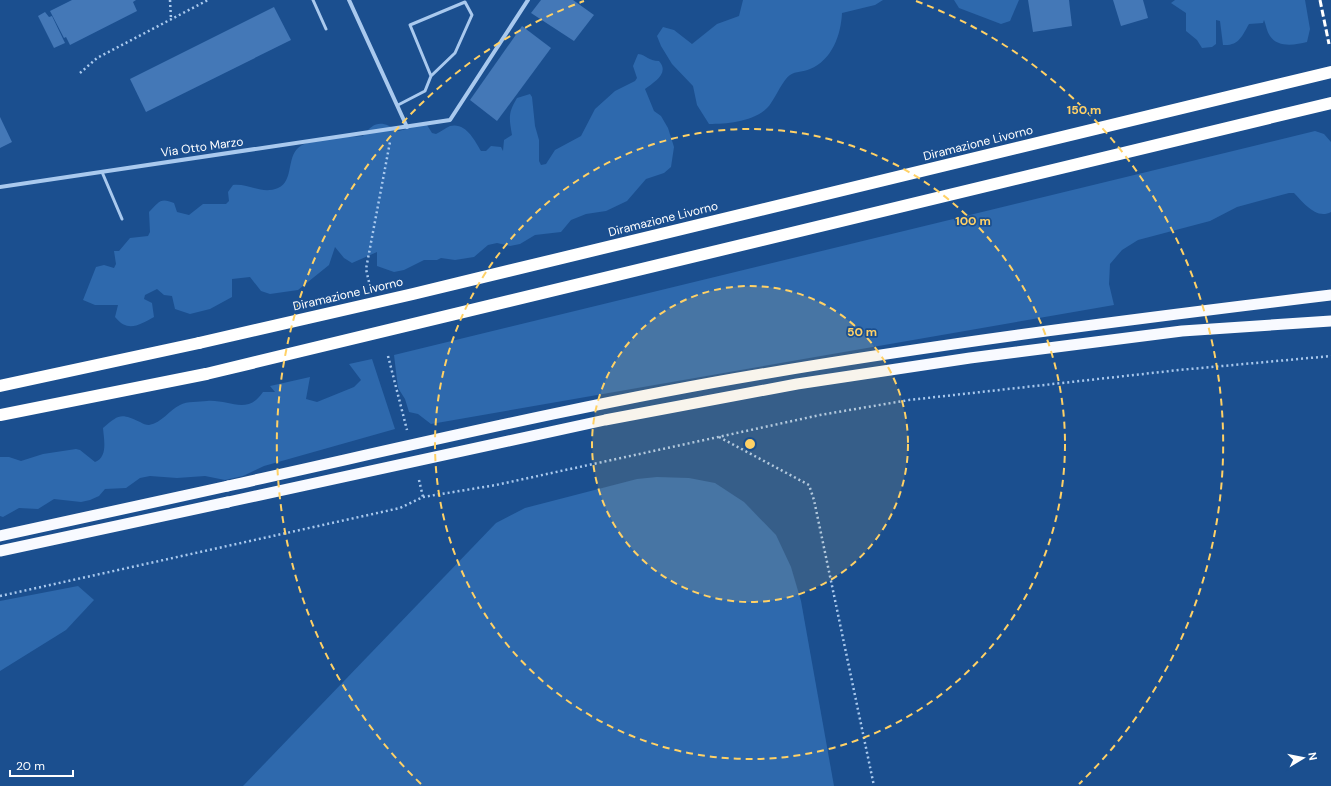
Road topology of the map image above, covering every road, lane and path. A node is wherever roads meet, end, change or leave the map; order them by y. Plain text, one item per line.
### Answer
1 (170, 0) edge
2 (208, 0) edge
3 (313, 0) edge
4 (349, 0) edge
5 (528, 0) edge
6 (171, 19) junction
7 (326, 29) dead end
8 (1331, 72) edge
9 (80, 73) dead end
10 (431, 76) junction
11 (1331, 103) edge
12 (398, 106) junction
13 (407, 127) junction
14 (392, 129) junction
15 (102, 172) junction
16 (0, 187) edge
17 (122, 219) dead end
18 (369, 282) dead end
19 (1331, 295) edge
20 (1331, 320) edge
21 (388, 356) dead end
22 (1331, 356) edge
23 (0, 386) edge
24 (0, 415) edge
25 (407, 431) dead end
26 (718, 437) junction
27 (420, 480) dead end
28 (423, 497) junction
29 (0, 536) edge
30 (0, 551) edge
31 (0, 596) edge
32 (874, 786) edge

1 - 6 path
2 - 6 path
3 - 7 lane
4 - 12 street
5 - 13 street, Via Otto Marzo
6 - 9 path
8 - 23 highway, Diramazione Livorno, bridge
10 - 10 lane
10 - 12 lane
11 - 24 highway, bridge
12 - 13 street
13 - 14 street, Via Otto Marzo
14 - 15 street, Via Otto Marzo
14 - 18 path
15 - 16 street, Via Otto Marzo
15 - 17 lane
19 - 29 highway, bridge
20 - 30 highway, bridge
21 - 25 path
22 - 26 path
26 - 28 path
26 - 32 path
27 - 28 path
28 - 31 path

